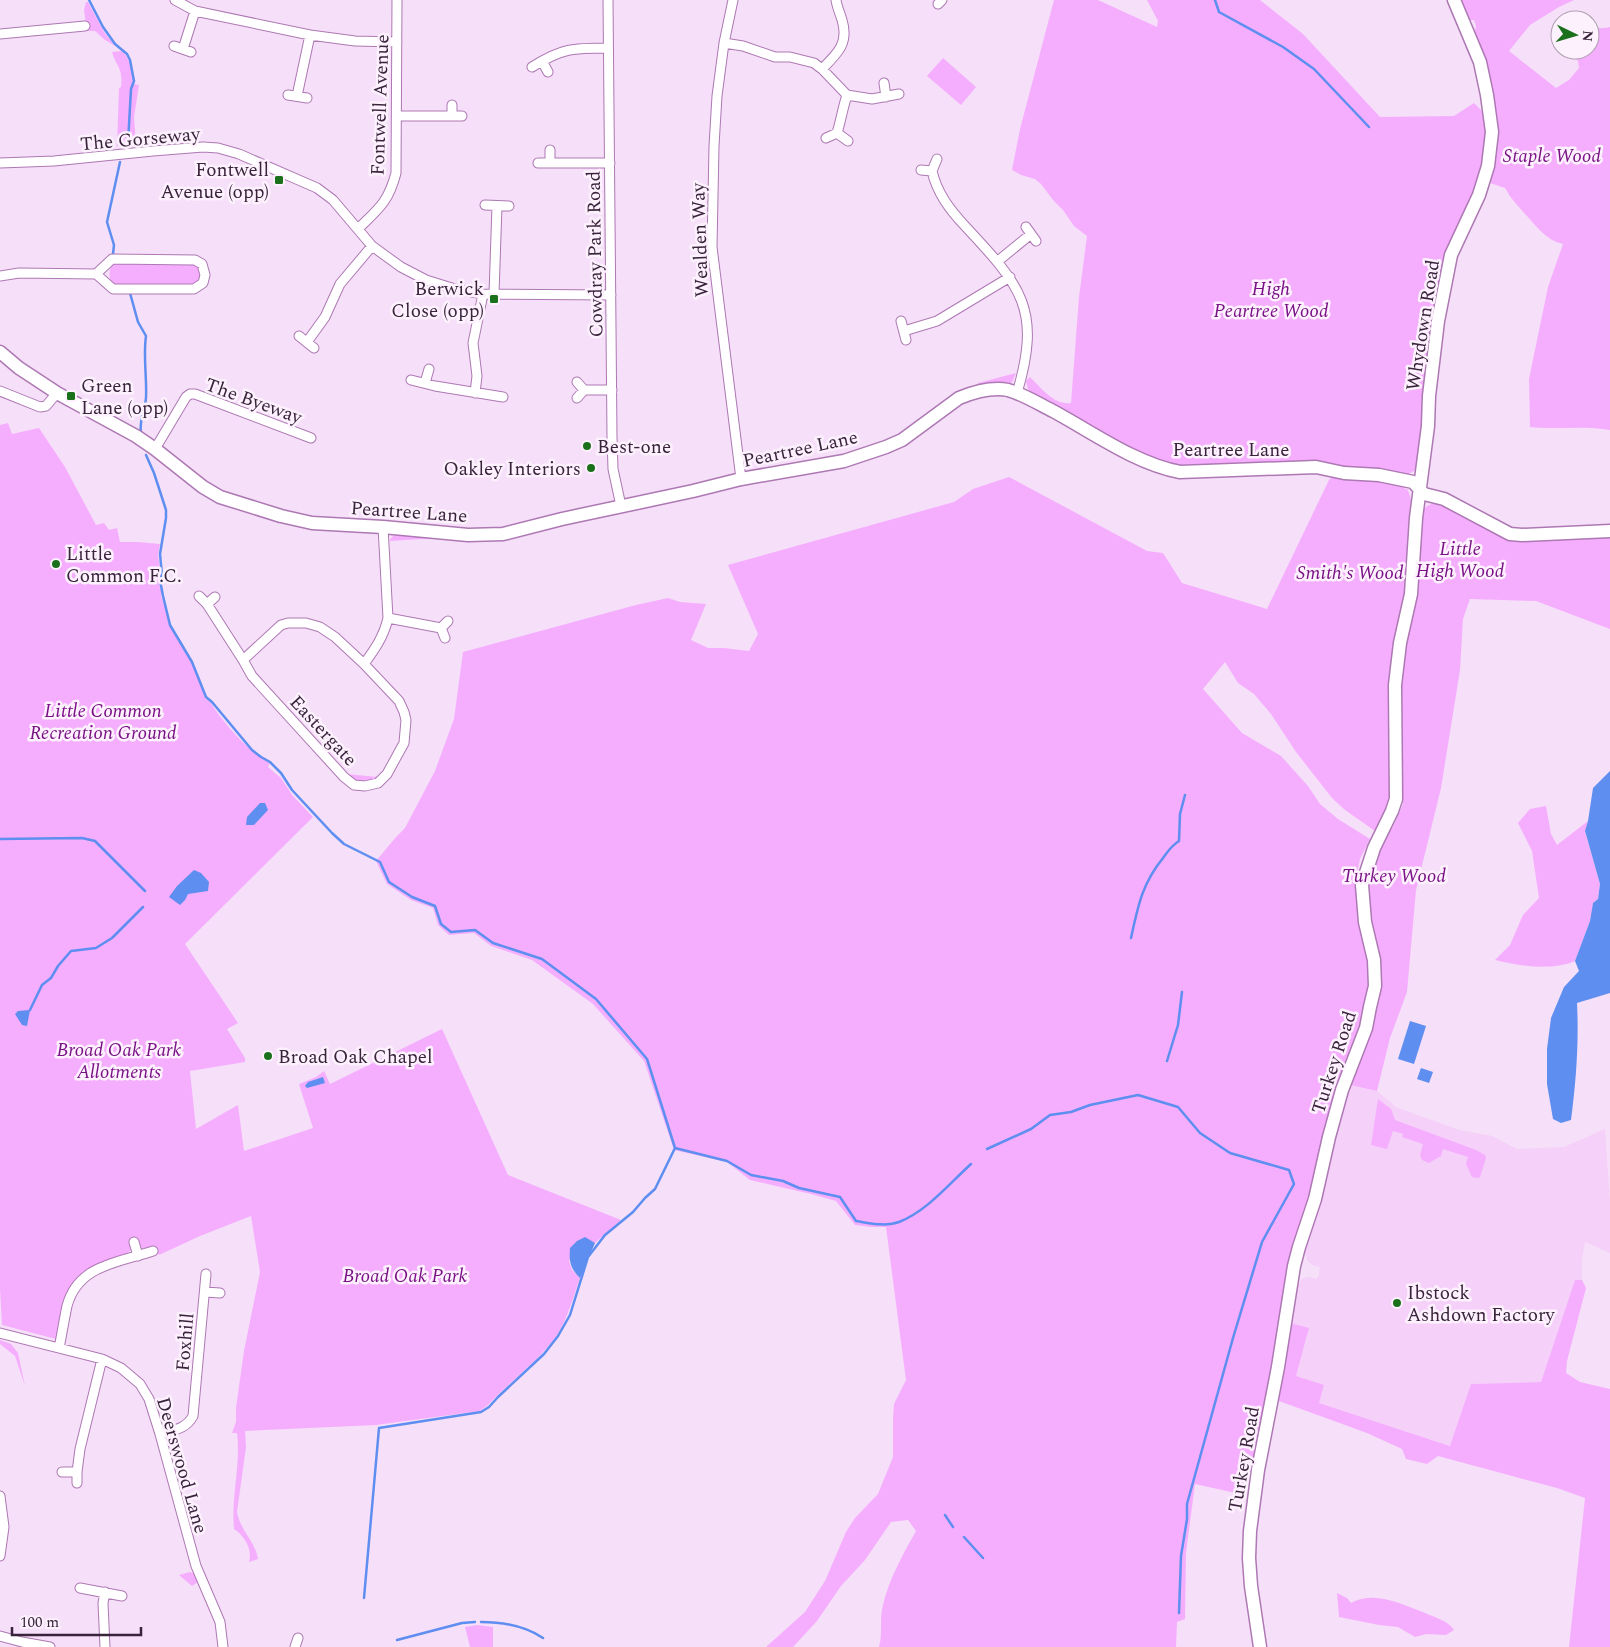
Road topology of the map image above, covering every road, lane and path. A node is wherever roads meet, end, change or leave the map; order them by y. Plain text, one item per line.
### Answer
1 (175, 0) edge
2 (397, 0) edge
3 (608, 0) edge
4 (733, 0) edge
5 (836, 0) edge
6 (1454, 0) edge
7 (195, 11) junction
8 (85, 26) dead end
9 (0, 34) edge
10 (310, 35) junction
11 (397, 42) junction
12 (724, 44) junction
13 (608, 48) junction
14 (183, 49) dead end
15 (542, 61) junction
16 (532, 67) dead end
17 (822, 69) junction
18 (548, 72) dead end
19 (884, 82) dead end
20 (899, 94) dead end
21 (847, 95) junction
22 (886, 97) junction
23 (307, 98) dead end
24 (452, 105) dead end
25 (397, 116) junction
26 (452, 116) junction
27 (462, 116) dead end
28 (837, 133) junction
29 (826, 138) dead end
30 (848, 141) dead end
31 (550, 150) dead end
32 (937, 159) dead end
33 (538, 162) dead end
34 (0, 163) edge
35 (550, 163) junction
36 (610, 163) junction
37 (921, 170) dead end
38 (932, 171) junction
39 (486, 205) dead end
40 (498, 206) junction
41 (509, 206) dead end
42 (358, 229) junction
43 (1031, 234) dead end
44 (372, 246) junction
45 (998, 261) junction
46 (96, 274) junction
47 (0, 276) edge
48 (1010, 277) junction
49 (484, 294) junction
50 (494, 294) junction
51 (611, 295) junction
52 (901, 321) dead end
53 (299, 336) dead end
54 (0, 352) edge
55 (429, 369) dead end
56 (412, 380) dead end
57 (577, 382) dead end
58 (425, 384) junction
59 (584, 390) junction
60 (612, 390) junction
61 (0, 391) edge
62 (57, 393) junction
63 (475, 393) junction
64 (1017, 393) junction
65 (503, 397) dead end
66 (577, 398) dead end
67 (311, 438) dead end
68 (155, 449) junction
69 (741, 479) junction
70 (1419, 489) junction
71 (621, 506) junction
72 (383, 527) junction
73 (1610, 530) edge
74 (199, 596) dead end
75 (215, 597) dead end
76 (207, 604) junction
77 (388, 618) junction
78 (448, 621) dead end
79 (441, 628) junction
80 (445, 638) dead end
81 (243, 660) junction
82 (364, 664) junction
83 (134, 1242) dead end
84 (153, 1251) dead end
85 (138, 1256) junction
86 (206, 1274) dead end
87 (205, 1292) junction
88 (220, 1294) dead end
89 (0, 1333) edge
90 (59, 1348) junction
91 (102, 1359) junction
92 (160, 1434) junction
93 (62, 1472) dead end
94 (77, 1472) junction
95 (77, 1483) dead end
96 (0, 1498) edge
97 (0, 1556) edge
98 (80, 1588) dead end
99 (104, 1592) junction
100 (122, 1596) dead end
101 (0, 1636) edge
102 (298, 1638) dead end
103 (50, 1647) edge
104 (105, 1647) edge
105 (223, 1647) edge
106 (295, 1647) edge
107 (1260, 1647) edge

1 - 7 street
2 - 11 street, Fontwell Avenue
3 - 13 street, Cowdray Park Road
4 - 12 street, Wealden Way
5 - 17 street
6 - 70 street, Whydown Road
7 - 10 street
7 - 14 street
8 - 9 street
10 - 11 street
10 - 23 street
11 - 25 street, Fontwell Avenue
12 - 17 street
12 - 69 street, Wealden Way
13 - 15 street
13 - 36 street, Cowdray Park Road
15 - 16 street
15 - 18 street
17 - 21 street
19 - 22 street
20 - 22 street
21 - 22 street
21 - 28 street
24 - 26 street
25 - 26 street
25 - 42 street, Fontwell Avenue
26 - 27 street
28 - 29 street
28 - 30 street
31 - 35 street
32 - 38 street
33 - 35 street
34 - 42 street, The Gorseway
35 - 36 street
36 - 51 street, Cowdray Park Road
37 - 38 street
38 - 45 street
39 - 40 street
40 - 41 street
40 - 50 street
42 - 44 street, The Gorseway
43 - 45 street
44 - 49 street, The Gorseway
44 - 53 street
45 - 48 street
46 - 46 street
46 - 47 street
48 - 52 street
48 - 64 street
49 - 50 street, The Gorseway
49 - 63 street
50 - 51 street, The Gorseway
51 - 60 street, Cowdray Park Road
54 - 62 street, Peartree Lane
55 - 58 street
56 - 58 street
57 - 59 street
58 - 63 street
59 - 60 street
59 - 66 street
60 - 71 street, Cowdray Park Road
61 - 62 street
62 - 68 street, Peartree Lane
63 - 65 street
64 - 69 street, Peartree Lane
64 - 70 street, Peartree Lane
67 - 68 street, The Byeway
68 - 72 street, Peartree Lane
69 - 71 street, Peartree Lane
70 - 73 street, Peartree Lane
70 - 107 street, Turkey Road
71 - 72 street, Peartree Lane
72 - 77 street
74 - 76 street, Eastergate
75 - 76 street
76 - 81 street, Eastergate
77 - 79 street
77 - 82 street
78 - 79 street
79 - 80 street
81 - 82 street, Eastergate
81 - 82 street, Eastergate
83 - 85 street
84 - 85 street
85 - 90 street
86 - 87 street, Foxhill
87 - 88 street, Foxhill
87 - 92 street, Foxhill
89 - 90 street, Deerswood Lane
90 - 91 street, Deerswood Lane
91 - 92 street, Deerswood Lane
91 - 94 street
92 - 105 street, Deerswood Lane
93 - 94 street
94 - 95 street
96 - 97 street
98 - 99 street
99 - 100 street
99 - 104 street
101 - 103 street
102 - 106 street

